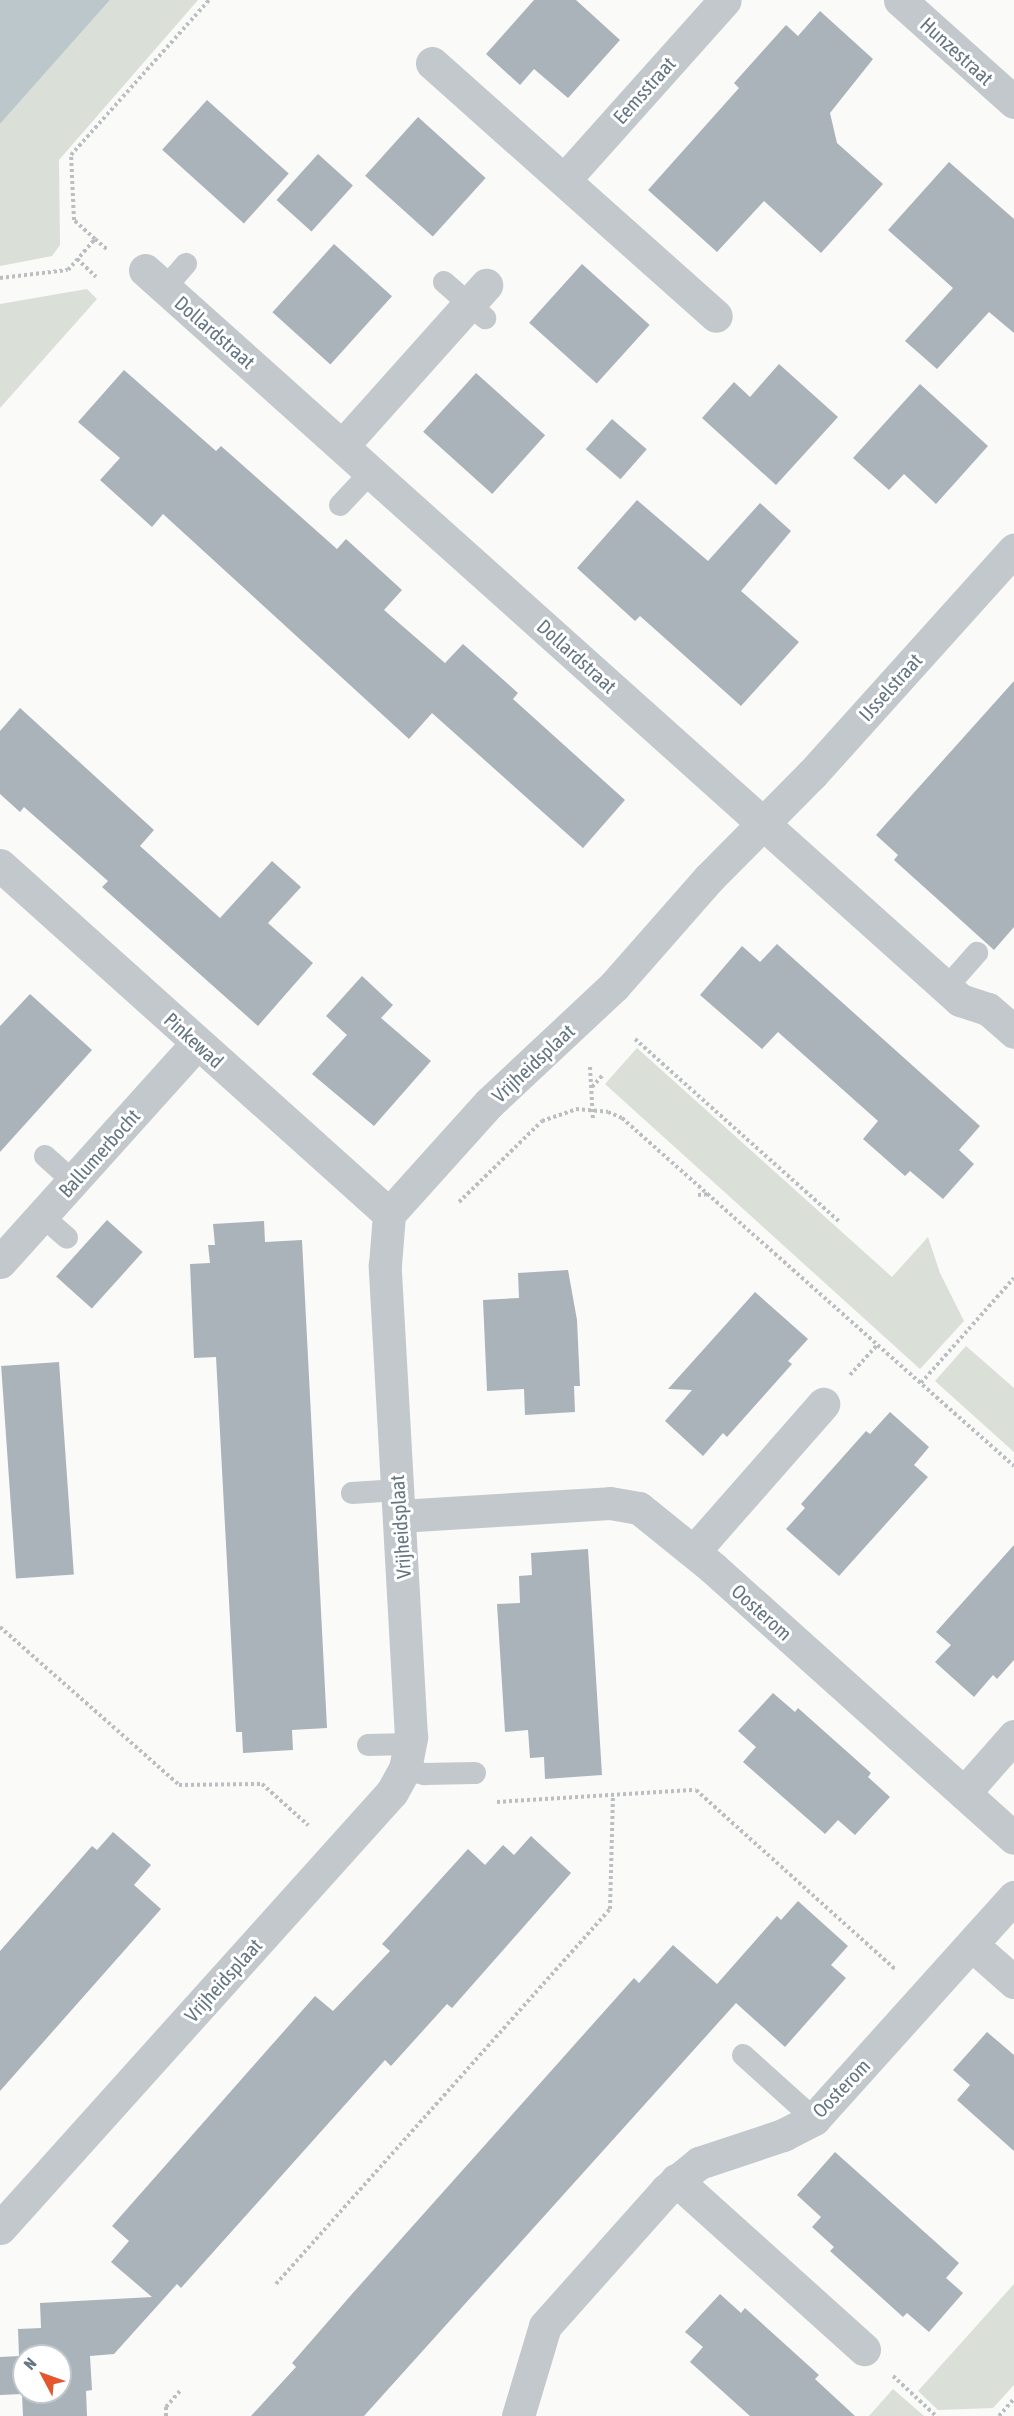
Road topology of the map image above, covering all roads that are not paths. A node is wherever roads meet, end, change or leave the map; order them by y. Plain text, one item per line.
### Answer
1 (725, 0) edge
2 (900, 0) edge
3 (432, 63) dead end
4 (1014, 102) edge
5 (564, 180) junction
6 (165, 274) dead end
7 (444, 282) dead end
8 (480, 303) joint
9 (716, 316) dead end
10 (343, 445) junction
11 (372, 471) junction
12 (340, 505) dead end
13 (1014, 550) edge
14 (764, 823) junction
15 (0, 865) edge
16 (977, 953) dead end
17 (946, 988) junction
18 (1014, 1032) edge
19 (197, 1043) junction
20 (45, 1156) dead end
21 (73, 1181) junction
22 (389, 1214) junction
23 (42, 1216) junction
24 (67, 1238) dead end
25 (0, 1262) edge
26 (823, 1404) dead end
27 (352, 1492) dead end
28 (398, 1503) junction
29 (694, 1551) junction
30 (1014, 1736) edge
31 (368, 1745) dead end
32 (407, 1756) junction
33 (475, 1773) dead end
34 (964, 1793) junction
35 (1014, 1838) edge
36 (1014, 1897) edge
37 (972, 1945) junction
38 (1014, 1982) edge
39 (743, 2055) dead end
40 (814, 2119) junction
41 (676, 2180) junction
42 (0, 2228) edge
43 (864, 2349) road end
44 (518, 2416) edge

1 - 5 street, Eemsstraat
2 - 4 street, Hunzestraat
3 - 5 street
5 - 9 street
6 - 10 street, Dollardstraat
7 - 8 lane
8 - 10 street
10 - 11 street, Dollardstraat
11 - 12 lane
11 - 14 street, Dollardstraat
13 - 14 street, IJsselstraat
14 - 17 street, Dollardstraat
14 - 22 street, Vrijheidsplaat
15 - 19 street, Pinkewad
16 - 17 lane
17 - 18 street, Dollardstraat
19 - 21 street, Ballumerbocht
19 - 22 street, Pinkewad
20 - 21 lane
21 - 23 street, Ballumerbocht
22 - 28 street, Vrijheidsplaat
23 - 24 lane
23 - 25 street, Ballumerbocht
26 - 29 street
27 - 28 lane
28 - 29 street, Oosterom
28 - 32 street, Vrijheidsplaat
29 - 34 street, Oosterom
30 - 34 street
31 - 32 lane
32 - 33 lane
32 - 42 street, Vrijheidsplaat
34 - 35 street, Oosterom
36 - 37 street, Oosterom
37 - 38 street
37 - 40 street, Oosterom
39 - 40 lane
40 - 41 street, Oosterom
41 - 43 street
41 - 44 street, Oosterom

